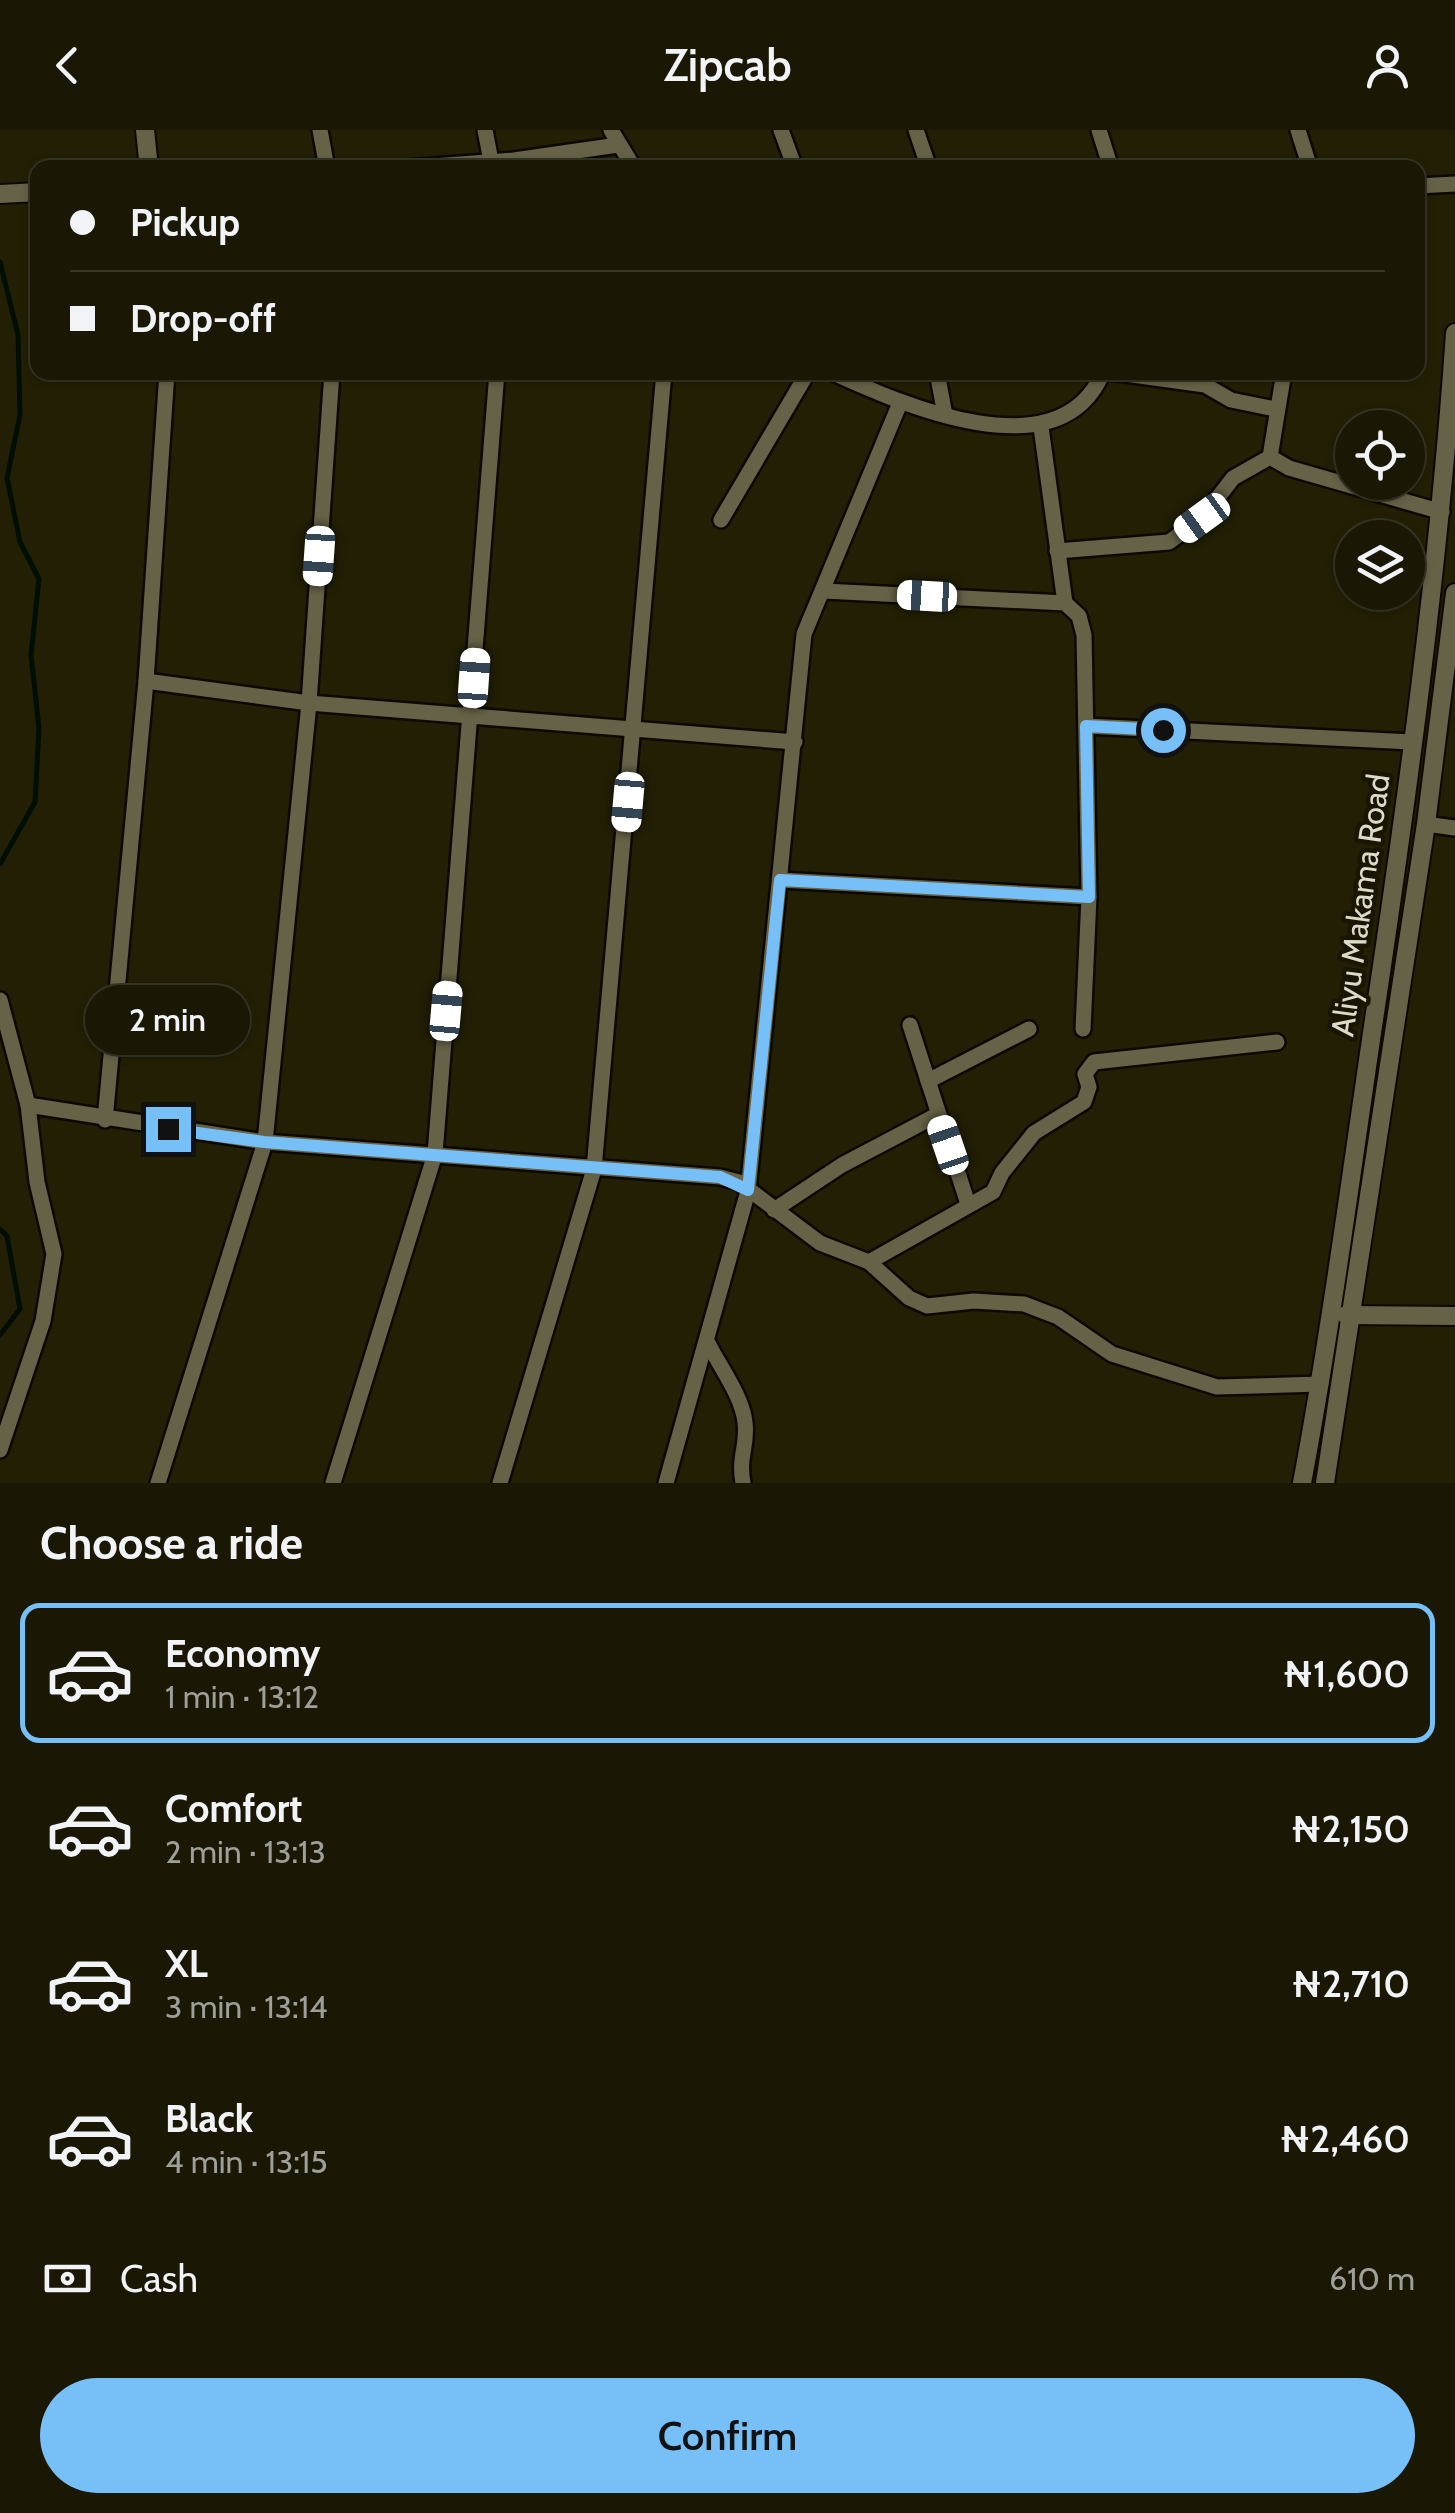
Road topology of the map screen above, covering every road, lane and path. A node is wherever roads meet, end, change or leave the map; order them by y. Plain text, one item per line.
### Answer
1 (145, 130) edge
2 (320, 130) edge
3 (486, 130) edge
4 (781, 130) edge
5 (916, 130) edge
6 (1099, 130) edge
7 (1298, 130) edge
8 (614, 137) edge
9 (149, 160) edge
10 (326, 160) edge
11 (491, 160) edge
12 (528, 160) edge
13 (629, 160) edge
14 (792, 160) edge
15 (926, 160) edge
16 (1108, 160) edge
17 (1307, 160) edge
18 (1455, 184) edge
19 (1425, 186) edge
20 (30, 192) edge
21 (1, 194) edge
22 (1455, 332) edge
23 (167, 380) edge
24 (331, 380) edge
25 (496, 380) edge
26 (663, 380) edge
27 (803, 380) edge
28 (848, 380) edge
29 (938, 380) edge
30 (1100, 380) edge
31 (1164, 380) edge
32 (1282, 380) edge
33 (900, 403) junction
34 (1275, 410) junction
35 (1452, 412) edge
36 (945, 415) junction
37 (1041, 426) junction
38 (1270, 457) junction
39 (1442, 512) junction
40 (721, 520) dead end
41 (1058, 551) junction
42 (824, 592) junction
43 (1455, 593) edge
44 (1065, 603) junction
45 (146, 681) junction
46 (309, 703) junction
47 (471, 716) junction
48 (1086, 726) junction
49 (634, 729) junction
50 (795, 742) junction
51 (1412, 742) junction
52 (1426, 824) junction
53 (1455, 828) edge
54 (780, 880) junction
55 (1089, 897) junction
56 (0, 1000) edge
57 (910, 1025) dead end
58 (1028, 1029) dead end
59 (1083, 1029) dead end
60 (1277, 1042) dead end
61 (928, 1081) junction
62 (28, 1105) junction
63 (937, 1115) junction
64 (105, 1120) junction
65 (264, 1142) junction
66 (435, 1154) junction
67 (594, 1168) junction
68 (748, 1190) junction
69 (968, 1204) junction
70 (774, 1210) junction
71 (870, 1262) junction
72 (1331, 1314) junction
73 (1354, 1315) junction
74 (1455, 1316) edge
75 (708, 1344) junction
76 (1320, 1384) junction
77 (0, 1450) edge
78 (158, 1483) edge
79 (333, 1483) edge
80 (500, 1483) edge
81 (666, 1483) edge
82 (744, 1483) edge
83 (1302, 1483) edge
84 (1325, 1483) edge

1 - 9 street
2 - 10 street
3 - 11 street
4 - 14 street
5 - 15 street
6 - 16 street
7 - 17 street
8 - 12 street
8 - 13 street
18 - 19 street
20 - 21 street
22 - 35 street, Aliyu Makama Road
23 - 45 street
24 - 46 street
25 - 47 street
26 - 49 street
27 - 40 street
28 - 33 street
29 - 36 street
30 - 37 street
31 - 34 street
32 - 34 street
33 - 36 street
33 - 42 street
34 - 38 street
35 - 39 street, Aliyu Makama Road
36 - 37 street
37 - 41 street
38 - 39 street
38 - 41 street
39 - 51 street, Aliyu Makama Road
41 - 44 street
42 - 44 street
42 - 50 street
43 - 52 street, Aliyu Makama Road
44 - 48 street
45 - 46 street
45 - 64 street
46 - 47 street
46 - 65 street
47 - 49 street
47 - 66 street
48 - 51 street
48 - 55 street
49 - 50 street
49 - 67 street
50 - 54 street
51 - 72 street, Aliyu Makama Road
52 - 53 street
52 - 73 street, Aliyu Makama Road
54 - 55 street
54 - 68 street
55 - 59 street
56 - 62 street
57 - 61 street
58 - 61 street
60 - 69 street
61 - 63 street
62 - 64 street
62 - 77 street
63 - 69 street
63 - 70 street
64 - 65 street
65 - 66 street
65 - 78 street
66 - 67 street
66 - 79 street
67 - 68 street
67 - 80 street
68 - 70 street
68 - 75 street
69 - 71 street
70 - 71 street
71 - 76 street
72 - 73 street
72 - 76 street, Aliyu Makama Road
73 - 74 street
73 - 84 street, Aliyu Makama Road
75 - 81 street
75 - 82 street
76 - 83 street, Aliyu Makama Road

